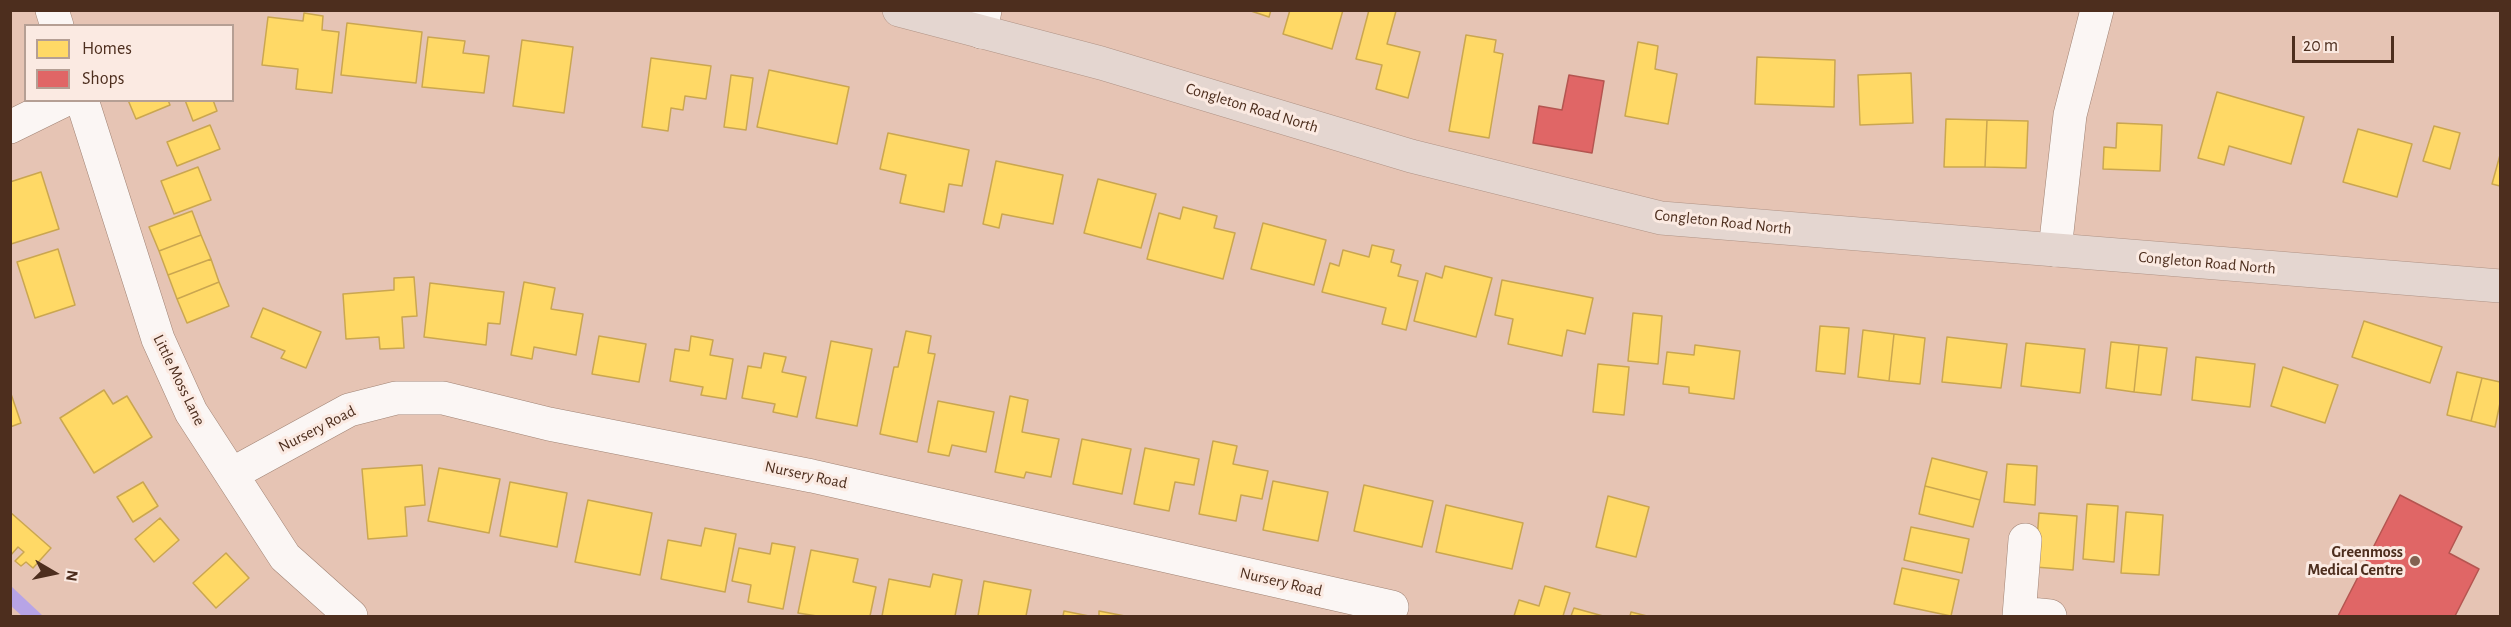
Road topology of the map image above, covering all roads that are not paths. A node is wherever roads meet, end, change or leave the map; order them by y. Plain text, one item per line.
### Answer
1 (899, 10) edge
2 (2097, 10) edge
3 (983, 21) edge
4 (61, 102) edge
5 (83, 102) edge
6 (10, 127) edge
7 (2055, 250) junction
8 (2500, 286) edge
9 (232, 474) junction
10 (2025, 540) dead end
11 (1392, 607) dead end
12 (2030, 615) edge
13 (351, 616) edge

1 - 3 highway, Congleton Road North
2 - 7 street
3 - 7 highway, Congleton Road North
4 - 6 street
5 - 9 street, Little Moss Lane
7 - 8 highway, Congleton Road North
9 - 11 street, Nursery Road
9 - 13 street, Little Moss Lane
10 - 12 street

